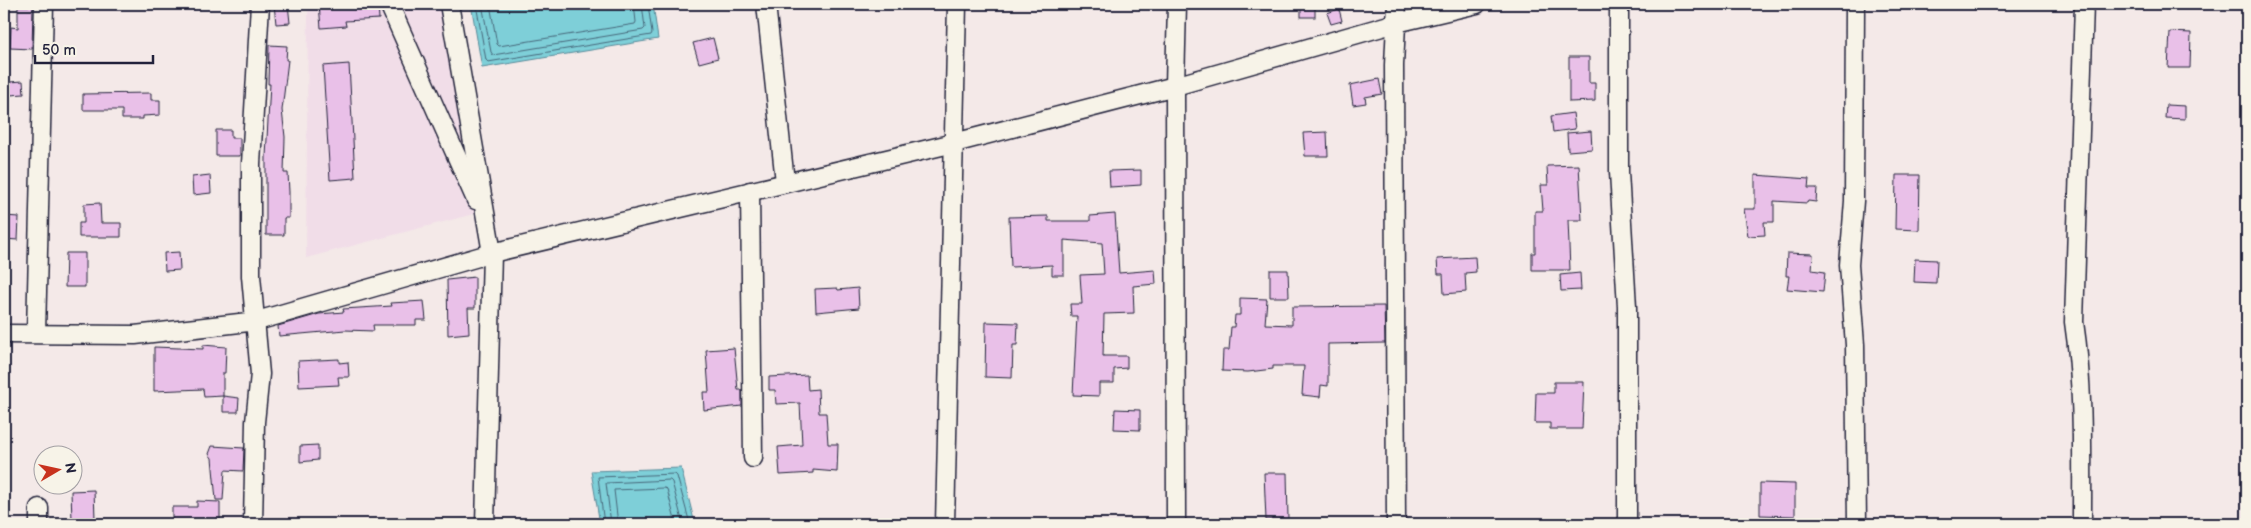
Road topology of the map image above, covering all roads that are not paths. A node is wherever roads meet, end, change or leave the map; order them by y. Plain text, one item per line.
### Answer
1 (260, 4) edge
2 (389, 4) edge
3 (449, 4) edge
4 (766, 4) edge
5 (957, 4) edge
6 (1177, 4) edge
7 (1397, 4) edge
8 (1477, 4) edge
9 (1619, 4) edge
10 (1855, 4) edge
11 (2084, 4) edge
12 (44, 9) edge
13 (1396, 23) junction
14 (1175, 86) junction
15 (954, 143) junction
16 (785, 182) junction
17 (750, 191) junction
18 (489, 235) junction
19 (256, 321) junction
20 (36, 333) junction
21 (4, 334) edge
22 (754, 458) dead end
23 (253, 524) edge
24 (485, 524) edge
25 (945, 524) edge
26 (1176, 524) edge
27 (1396, 524) edge
28 (1627, 524) edge
29 (1857, 524) edge
30 (2082, 524) edge

1 - 19 street
2 - 18 street
3 - 18 street
4 - 16 street
5 - 15 street
6 - 14 street
7 - 13 street
8 - 13 street
9 - 28 street
10 - 29 street
11 - 30 street
12 - 20 street
13 - 14 street
13 - 27 street
14 - 15 street
14 - 26 street
15 - 16 street
15 - 25 street
16 - 17 street
17 - 18 street
17 - 22 street
18 - 19 street
18 - 24 street
19 - 20 street
19 - 23 street
20 - 21 street

